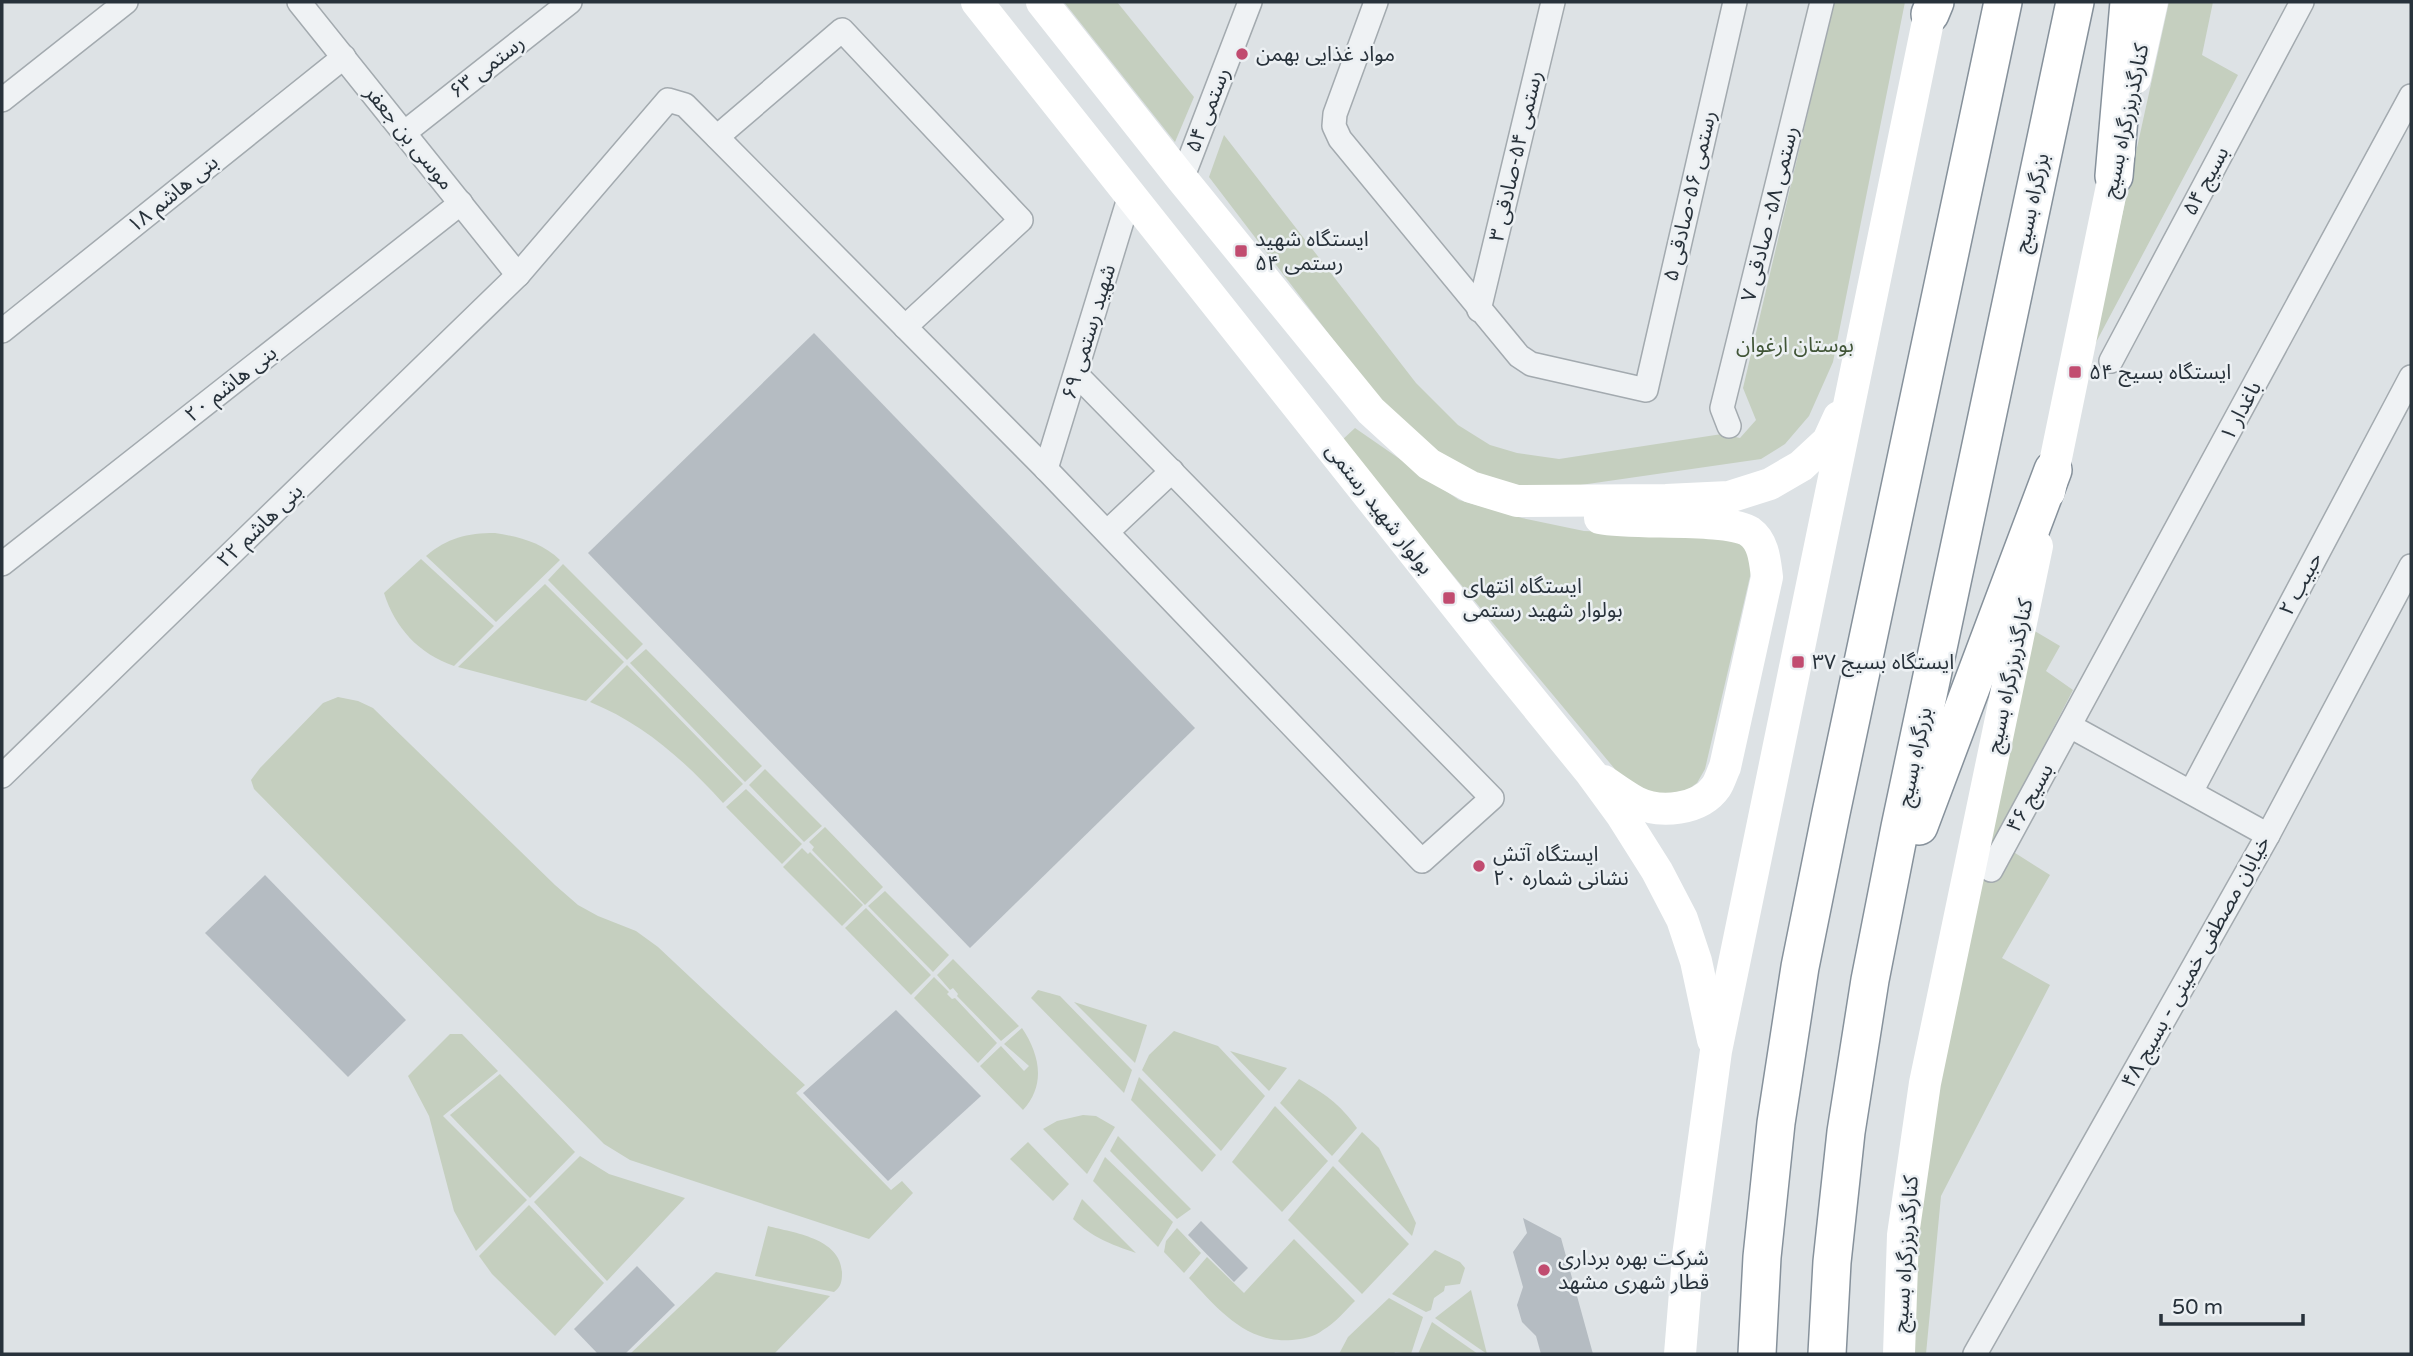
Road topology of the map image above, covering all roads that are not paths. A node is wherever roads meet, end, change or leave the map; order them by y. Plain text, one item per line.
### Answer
1 (126, 2) edge
2 (299, 2) edge
3 (570, 2) edge
4 (977, 2) edge
5 (1042, 2) edge
6 (1249, 2) edge
7 (1376, 2) edge
8 (1553, 2) edge
9 (1735, 2) edge
10 (1822, 2) edge
11 (2003, 2) edge
12 (2075, 2) edge
13 (2129, 2) edge
14 (2152, 2) edge
15 (2302, 2) edge
16 (1932, 6) edge
17 (344, 57) junction
18 (2411, 96) edge
19 (2, 100) edge
20 (404, 133) junction
21 (717, 137) junction
22 (2114, 176) junction
23 (1182, 178) junction
24 (1130, 195) junction
25 (461, 203) junction
26 (518, 275) junction
27 (1479, 310) junction
28 (905, 327) junction
29 (2, 331) edge
30 (2111, 361) dead end
31 (1076, 374) junction
32 (2411, 377) edge
33 (1853, 387) junction
34 (1729, 426) dead end
35 (1046, 469) junction
36 (2053, 470) junction
37 (1172, 471) junction
38 (1517, 501) junction
39 (1107, 532) junction
40 (2, 564) edge
41 (2411, 566) edge
42 (2070, 726) junction
43 (1591, 773) junction
44 (2, 776) edge
45 (2190, 792) junction
46 (2268, 835) junction
47 (1991, 870) dead end
48 (1879, 932) junction
49 (1716, 1051) junction
50 (1681, 1354) edge
51 (1756, 1354) edge
52 (1827, 1354) edge
53 (1899, 1354) edge
54 (1975, 1354) edge

1 - 19 street
2 - 17 street, موسی بن جعفر
3 - 20 street, رستمی ۶۳
4 - 24 main road, بولوار شهید رستمی
5 - 23 main road
6 - 23 street, رستمی ۵۴
7 - 27 street
8 - 27 street, رستمی ۵۴-صادقی ۳
9 - 27 street, رستمی ۵۶-صادقی ۵
10 - 34 street, رستمی ۵۸- صادقی ۷
11 - 51 highway
12 - 48 highway, بزرگراه بسیج
13 - 22 highway
14 - 22 main road, کنارگذربزرگراه بسیج
15 - 30 street, بسیج ۵۴
16 - 33 main road
17 - 20 street, موسی بن جعفر
17 - 29 street, بنی هاشم ۱۸
18 - 42 street, باغدار ۱
20 - 25 street, موسی بن جعفر
21 - 26 street, بنی هاشم ۲۲
21 - 28 street
21 - 28 street
22 - 36 main road, کنارگذربزرگراه بسیج
23 - 38 main road
24 - 31 street, شهید رستمی ۶۹
24 - 43 main road, بولوار شهید رستمی
25 - 26 street, موسی بن جعفر
25 - 40 street, بنی هاشم ۲۰
26 - 44 street, بنی هاشم ۲۲
28 - 35 street
31 - 35 street, شهید رستمی ۶۹
31 - 37 street
32 - 45 street, حبیب ۲
33 - 38 main road
33 - 49 main road
35 - 39 street
36 - 48 highway
36 - 53 main road, کنارگذربزرگراه بسیج
37 - 39 street
37 - 39 street
38 - 43 main road
41 - 46 street, خیابان مصطفی خمینی - بسیج ۴۸
42 - 45 street
42 - 47 street, بسیج ۴۶
43 - 49 main road, بولوار شهید رستمی
45 - 46 street
46 - 54 street, خیابان مصطفی خمینی - بسیج ۴۸
48 - 52 highway, بزرگراه بسیج
49 - 50 main road

